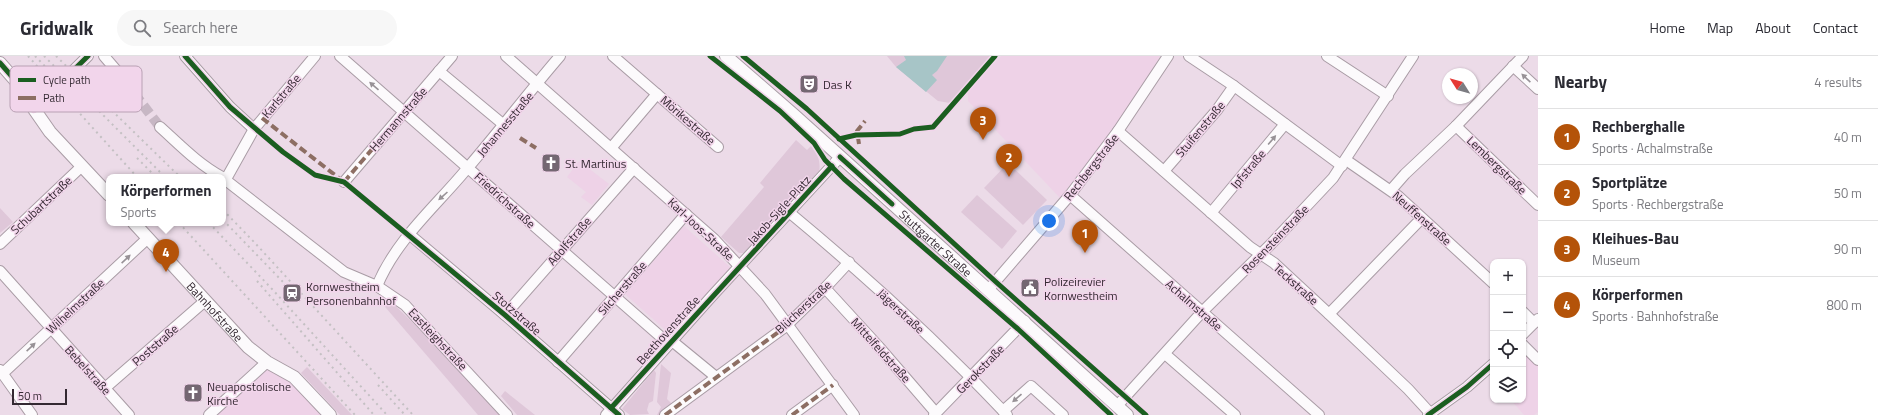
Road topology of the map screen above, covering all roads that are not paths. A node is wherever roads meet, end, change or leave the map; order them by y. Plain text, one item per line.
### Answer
1 (88, 56) edge
2 (104, 56) edge
3 (185, 56) edge
4 (315, 56) edge
5 (340, 56) edge
6 (452, 56) edge
7 (506, 56) edge
8 (560, 56) edge
9 (612, 56) edge
10 (726, 56) edge
11 (1168, 56) edge
12 (1189, 56) edge
13 (1327, 56) edge
14 (1413, 56) edge
15 (1523, 56) edge
16 (0, 63) edge
17 (78, 66) edge
18 (113, 66) tunnel mouth
19 (1514, 66) junction
20 (439, 71) junction
21 (10, 74) edge
22 (0, 75) edge
23 (538, 84) junction
24 (10, 86) edge
25 (1234, 86) junction
26 (1538, 89) edge
27 (657, 94) junction
28 (1388, 96) junction
29 (36, 112) edge
30 (404, 112) junction
31 (1285, 124) junction
32 (504, 125) junction
33 (1456, 126) junction
34 (160, 127) tunnel mouth
35 (254, 129) junction
36 (1118, 131) junction
37 (612, 147) junction
38 (718, 147) dead end
39 (840, 157) junction
40 (1344, 163) junction
41 (82, 166) junction
42 (469, 168) junction
43 (634, 168) junction
44 (1164, 171) junction
45 (216, 174) edge
46 (226, 175) edge
47 (226, 180) edge
48 (344, 182) dead end
49 (1391, 190) junction
50 (106, 192) edge
51 (1070, 195) junction
52 (1538, 205) edge
53 (790, 213) junction
54 (1211, 213) junction
55 (686, 214) junction
56 (1421, 219) junction
57 (137, 226) edge
58 (409, 234) junction
59 (148, 238) junction
60 (0, 244) edge
61 (560, 250) junction
62 (1261, 254) junction
63 (849, 262) junction
64 (741, 267) junction
65 (0, 271) edge
66 (1490, 280) edge
67 (377, 286) junction
68 (825, 288) junction
69 (989, 289) junction
70 (614, 298) junction
71 (205, 301) junction
72 (1202, 312) junction
73 (1329, 314) junction
74 (1526, 314) edge
75 (505, 315) junction
76 (1025, 321) junction
77 (1536, 321) edge
78 (788, 325) junction
79 (51, 328) junction
80 (1526, 331) edge
81 (670, 343) junction
82 (1526, 348) edge
83 (1165, 354) junction
84 (1538, 360) edge
85 (267, 362) junction
86 (558, 362) junction
87 (1490, 367) edge
88 (1, 372) edge
89 (716, 377) junction
90 (972, 377) junction
91 (833, 385) junction
92 (105, 388) junction
93 (1117, 406) junction
94 (612, 413) edge
95 (1005, 413) edge
96 (935, 414) edge
97 (1429, 414) edge
98 (32, 415) edge
99 (128, 415) edge
100 (209, 415) edge
101 (330, 415) edge
102 (507, 415) edge
103 (665, 415) edge
104 (792, 415) edge
105 (854, 415) edge
106 (1063, 415) edge
107 (1128, 415) edge
108 (1235, 415) edge
109 (1319, 415) edge

1 - 17 street
2 - 18 street
3 - 35 street
4 - 35 street, Karlstraße
30 -> 5 street, Friedrichstraße
6 - 20 street, Hermannstraße
7 - 23 street, Karl-Joos-Straße
8 - 23 street, Johannesstraße
9 - 27 street, Mörikestraße
10 - 39 main road, Stuttgarter Straße
11 - 36 street, Rechbergstraße
12 - 25 street, Neuffenstraße
13 - 28 street
14 - 28 street, Rosensteinstraße
15 - 19 street
16 - 21 main road
26 -> 19 street
19 - 33 street
20 - 30 street, Hermannstraße
20 - 32 street
22 - 24 main road
23 - 32 street, Johannesstraße
23 - 37 street, Karl-Joos-Straße
25 - 31 street, Neuffenstraße
25 - 44 street, Stuifenstraße
27 - 37 street, Mörikestraße
27 - 38 street, Mörikestraße
28 - 40 street, Rosensteinstraße
29 - 41 main road
30 - 42 street, Friedrichstraße
30 - 48 street, Hermannstraße
31 - 40 street, Neuffenstraße
54 -> 31 street, Ipfstraße
32 - 42 street, Johannesstraße
33 - 49 street
33 - 52 street, Lembergstraße
34 - 45 street, Eastleighstraße
35 - 46 street, Karlstraße
36 - 44 street, Teckstraße
36 - 51 street, Rechbergstraße
37 - 43 street, Karl-Joos-Straße
39 - 53 street, Jakob-Sigle-Platz
39 - 69 main road, Stuttgarter Straße
40 - 49 street, Neuffenstraße
40 - 62 street, Rosensteinstraße
41 - 50 main road
41 - 60 street, Schubartstraße
42 -> 58 street, Johannesstraße
42 - 61 street, Friedrichstraße
43 - 55 street, Karl-Joos-Straße
43 - 61 street, Adolfstraße
44 - 54 street, Teckstraße
47 - 67 street, Eastleighstraße
49 - 56 street, Neuffenstraße
51 - 69 street, Rechbergstraße
51 - 72 street, Achalmstraße
53 - 63 street, Jägerstraße
53 - 64 street, Jakob-Sigle-Platz
54 - 62 street, Teckstraße
55 - 64 street, Karl-Joos-Straße
55 - 70 street, Silcherstraße
56 - 66 street, Neuffenstraße
56 - 73 street
57 - 59 main road, Bahnhofstraße
58 - 67 street, Johannesstraße
58 - 75 street, Stotzstraße
59 - 71 main road, Bahnhofstraße
79 -> 59 street, Wilhelmstraße
61 - 70 street, Friedrichstraße
61 - 75 street, Adolfstraße
62 - 72 street, Rosensteinstraße
62 - 73 street, Teckstraße
63 - 68 street, Blücherstraße
63 - 90 street, Jägerstraße
64 - 78 street, Karl-Joos-Straße
64 - 81 street, Beethovenstraße
65 - 79 street, Bebelstraße
67 - 102 street, Eastleighstraße
68 - 78 street, Blücherstraße
68 - 96 street, Mittelfeldstraße
69 - 76 main road, Stuttgarter Straße
70 - 81 street, Friedrichstraße
70 - 86 street, Silcherstraße
71 - 85 main road, Bahnhofstraße
71 - 92 street, Poststraße
72 - 83 street, Rosensteinstraße
72 - 109 street, Achalmstraße
73 - 97 street, Teckstraße
74 - 77 street
75 - 86 street, Stotzstraße
76 - 90 street, Gerokstraße
76 - 93 main road, Stuttgarter Straße
77 - 80 street
78 - 89 street, Blücherstraße
78 - 91 street, Karl-Joos-Straße
88 -> 79 street, Wilhelmstraße
79 - 92 street, Bebelstraße
81 - 89 street, Friedrichstraße
81 - 94 street, Beethovenstraße
82 - 84 street
83 - 93 street, Rosensteinstraße
83 - 108 street
85 - 100 street
85 - 101 main road, Bahnhofstraße
86 - 94 street, Stotzstraße
87 - 97 street
88 - 98 street
89 - 103 street, Blücherstraße
90 - 95 street, Jägerstraße
90 - 96 street, Gerokstraße
91 - 104 street
91 - 105 street, Karl-Joos-Straße
92 - 99 street, Bebelstraße
93 - 107 main road, Stuttgarter Straße
106 -> 95 street

